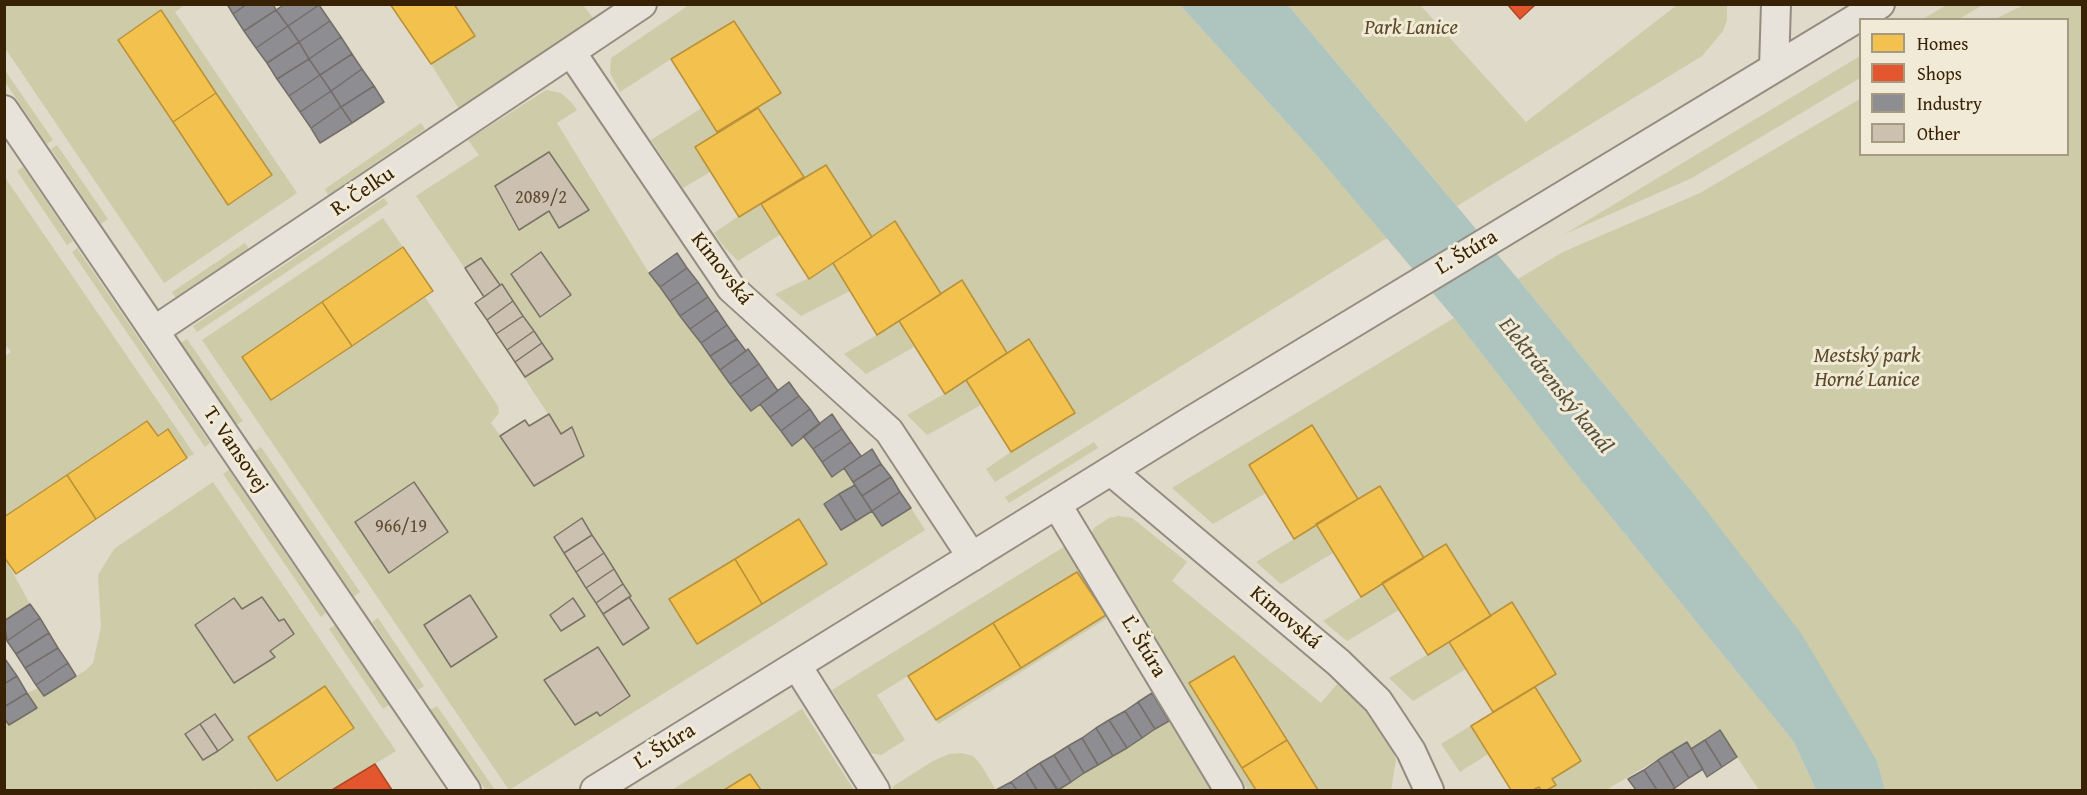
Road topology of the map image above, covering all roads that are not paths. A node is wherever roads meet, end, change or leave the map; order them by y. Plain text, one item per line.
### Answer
1 (642, 4) edge
2 (1776, 4) edge
3 (1880, 4) edge
4 (571, 52) junction
5 (1774, 68) junction
6 (4, 110) edge
7 (154, 331) junction
8 (1111, 471) junction
9 (1057, 505) junction
10 (972, 557) junction
11 (797, 666) junction
12 (466, 790) edge
13 (595, 790) edge
14 (875, 790) edge
15 (1229, 790) edge
16 (1429, 790) edge

1 - 4 street
2 - 5 street
3 - 5 street, Ľ. Štúra
4 - 7 street, R. Čelku
4 - 10 street, Kimovská
5 - 8 street, Ľ. Štúra
6 - 7 street, T. Vansovej
7 - 12 street, T. Vansovej
8 - 9 street, Ľ. Štúra
8 - 16 street, Kimovská
9 - 10 street, Ľ. Štúra
9 - 15 street, Ľ. Štúra
10 - 11 street, Ľ. Štúra
11 - 13 street, Ľ. Štúra
11 - 14 street

